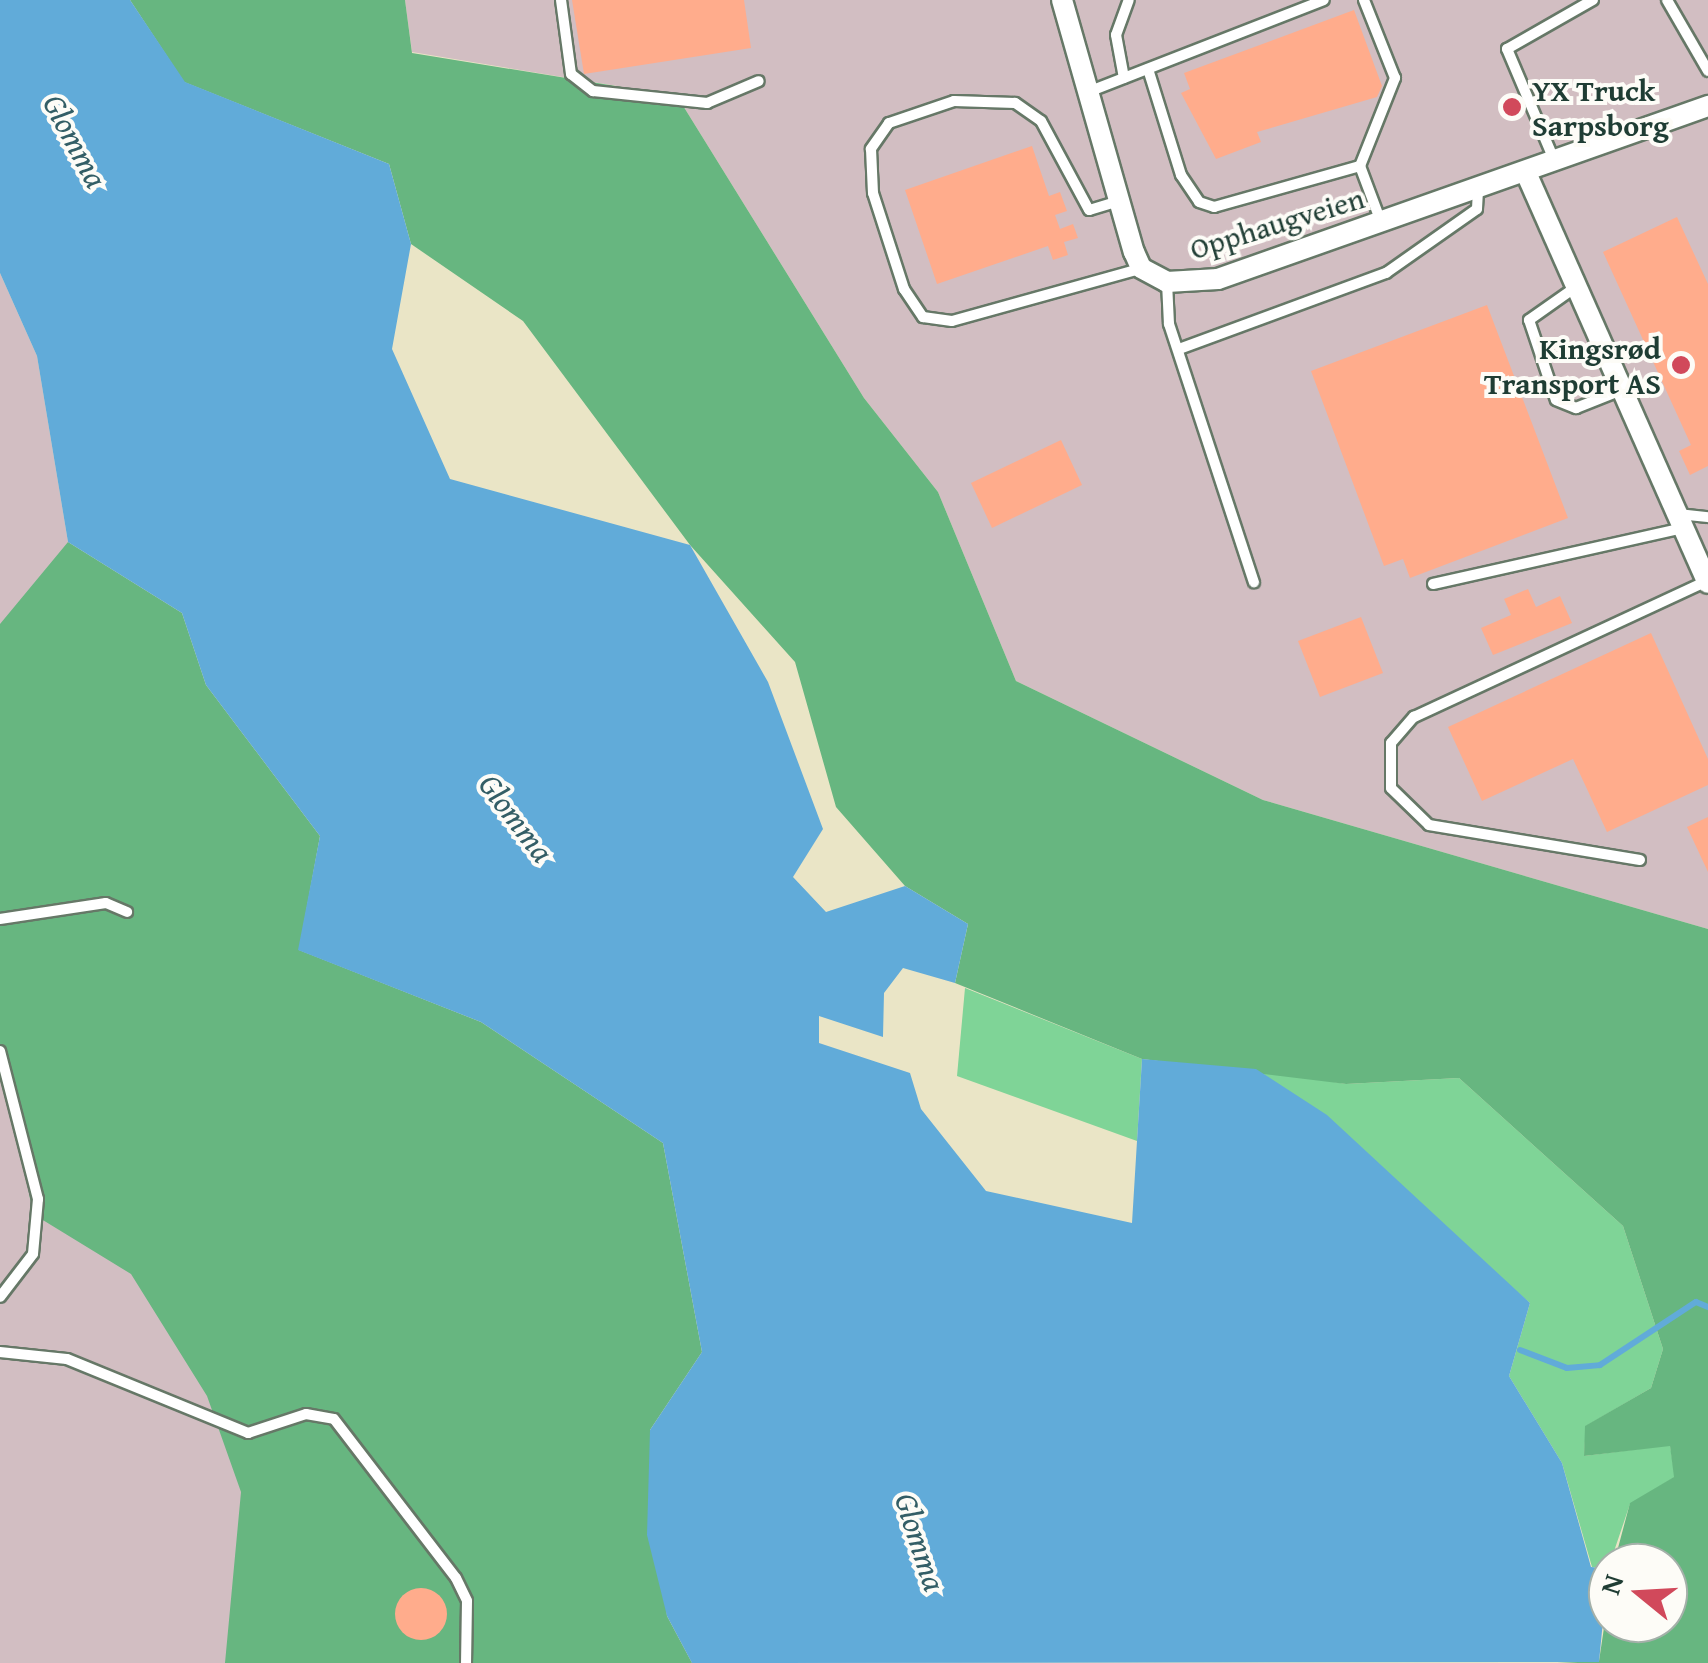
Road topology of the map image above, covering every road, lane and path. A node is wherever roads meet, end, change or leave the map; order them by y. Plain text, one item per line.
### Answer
1 (560, 0) edge
2 (1062, 0) edge
3 (1129, 0) edge
4 (1324, 0) edge
5 (1364, 0) edge
6 (1593, 0) edge
7 (1667, 0) edge
8 (1148, 69) junction
9 (1708, 71) edge
10 (1124, 78) junction
11 (759, 81) dead end
12 (1088, 92) junction
13 (1708, 106) edge
14 (1556, 163) junction
15 (1360, 166) junction
16 (1527, 176) junction
17 (1478, 191) junction
18 (1119, 201) junction
19 (1382, 223) junction
20 (1141, 268) junction
21 (1167, 282) junction
22 (1573, 289) junction
23 (1179, 348) junction
24 (1619, 391) junction
25 (1708, 517) edge
26 (1681, 521) junction
27 (1254, 582) dead end
28 (1708, 582) edge
29 (1433, 584) dead end
30 (1640, 860) dead end
31 (127, 912) dead end
32 (0, 918) edge
33 (0, 1051) edge
34 (0, 1297) edge
35 (0, 1352) edge
36 (466, 1663) edge

1 - 11 lane
2 - 12 street
3 - 10 lane
4 - 8 lane
5 - 15 lane
6 - 14 lane
7 - 9 lane
8 - 10 lane
8 - 15 lane
10 - 12 lane
12 - 18 street
13 - 14 street, Opphaugveien
14 - 16 street, Opphaugveien
15 - 19 lane
16 - 17 street, Opphaugveien
16 - 22 street
17 - 19 street, Opphaugveien
17 - 23 lane
18 - 20 street
18 - 20 lane
19 - 21 street, Opphaugveien
20 - 21 street, Opphaugveien
21 - 23 lane
22 - 24 street
22 - 24 lane
23 - 27 lane
24 - 26 street
25 - 26 lane
26 - 28 street
26 - 29 lane
28 - 30 lane
31 - 32 lane
33 - 34 lane
35 - 36 lane

